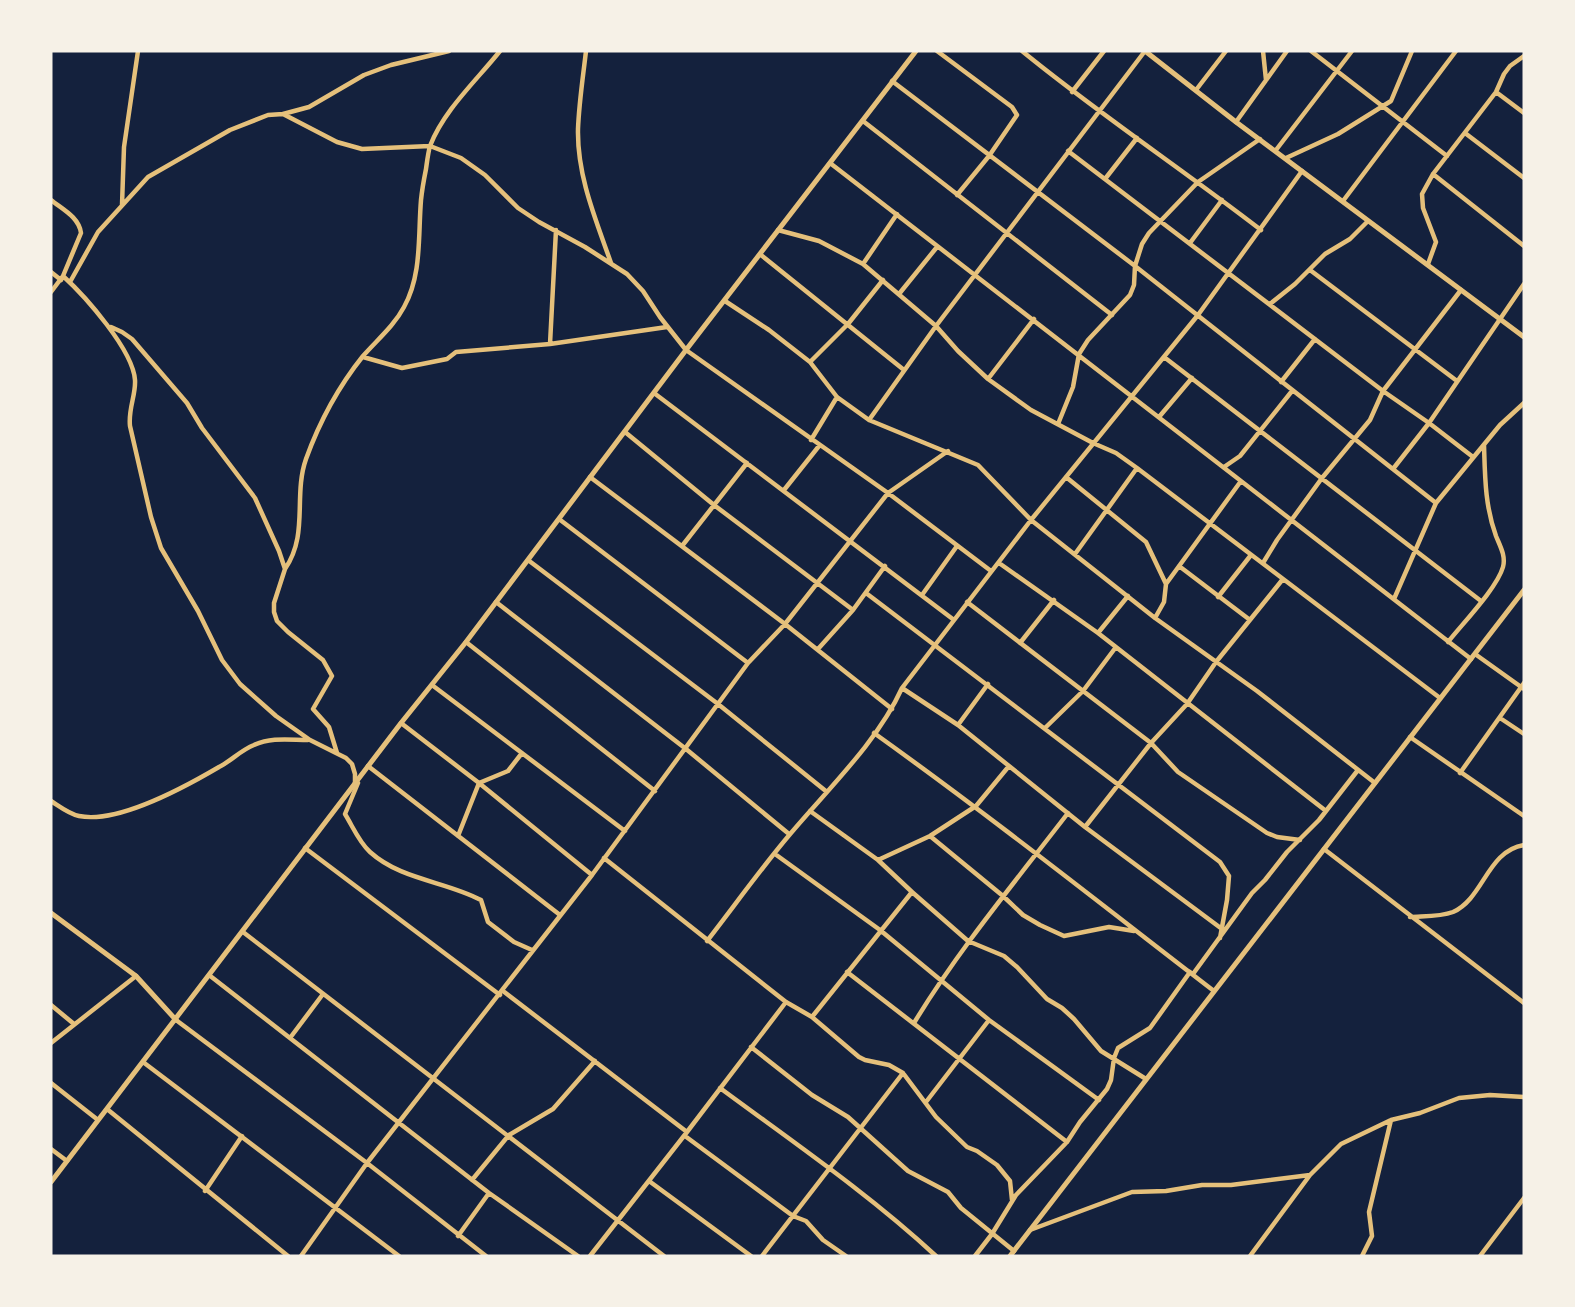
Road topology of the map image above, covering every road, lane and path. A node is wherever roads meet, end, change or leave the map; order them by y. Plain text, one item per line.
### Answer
1 (138, 51) edge
2 (449, 51) edge
3 (500, 51) edge
4 (586, 51) edge
5 (916, 51) edge
6 (937, 51) edge
7 (1022, 51) edge
8 (1104, 51) edge
9 (1145, 51) edge
10 (1226, 51) edge
11 (1263, 51) edge
12 (1287, 51) edge
13 (1311, 51) edge
14 (1352, 51) edge
15 (1412, 51) edge
16 (1456, 51) edge
17 (1524, 56) edge
18 (1337, 71) junction
19 (1266, 80) junction
20 (892, 81) junction
21 (1196, 90) junction
22 (1072, 92) junction
23 (1496, 92) junction
24 (1383, 108) junction
25 (1100, 111) junction
26 (1524, 113) edge
27 (283, 114) junction
28 (863, 121) junction
29 (1236, 122) junction
30 (1403, 122) junction
31 (1465, 133) junction
32 (1137, 138) junction
33 (1260, 139) junction
34 (430, 146) junction
35 (1275, 150) junction
36 (1068, 151) junction
37 (989, 156) junction
38 (1447, 156) junction
39 (1286, 158) junction
40 (830, 163) junction
41 (1302, 171) junction
42 (1433, 174) junction
43 (1524, 178) edge
44 (1105, 179) junction
45 (1198, 182) junction
46 (1037, 192) junction
47 (957, 195) junction
48 (51, 200) edge
49 (1222, 200) junction
50 (1342, 201) junction
51 (122, 206) junction
52 (897, 214) junction
53 (1368, 220) junction
54 (1161, 221) junction
55 (556, 230) junction
56 (778, 230) junction
57 (1261, 230) junction
58 (1006, 233) junction
59 (1190, 243) junction
60 (1524, 246) edge
61 (937, 247) junction
62 (760, 255) junction
63 (611, 263) junction
64 (863, 264) junction
65 (1428, 264) junction
66 (1135, 266) junction
67 (1310, 270) junction
68 (51, 272) edge
69 (1227, 272) junction
70 (976, 275) junction
71 (62, 278) junction
72 (883, 280) junction
73 (70, 282) junction
74 (1524, 284) edge
75 (1461, 290) junction
76 (51, 292) edge
77 (899, 294) junction
78 (725, 301) junction
79 (1269, 304) junction
80 (1112, 315) junction
81 (1198, 315) junction
82 (1034, 319) junction
83 (1500, 319) junction
84 (848, 324) junction
85 (936, 326) junction
86 (111, 327) junction
87 (668, 327) junction
88 (1524, 337) edge
89 (1315, 339) junction
90 (550, 344) junction
91 (686, 350) junction
92 (1414, 351) junction
93 (1079, 354) junction
94 (363, 357) junction
95 (1164, 357) junction
96 (810, 362) junction
97 (904, 370) junction
98 (1192, 378) junction
99 (988, 379) junction
100 (1457, 381) junction
101 (1281, 382) junction
102 (1293, 391) junction
103 (1383, 391) junction
104 (654, 393) junction
105 (1133, 396) junction
106 (837, 397) junction
107 (1524, 403) edge
108 (1159, 417) junction
109 (869, 420) junction
110 (1429, 423) junction
111 (1058, 424) junction
112 (1261, 431) junction
113 (625, 432) junction
114 (1355, 439) junction
115 (811, 440) junction
116 (1093, 443) junction
117 (1484, 445) junction
118 (819, 446) junction
119 (948, 451) junction
120 (1473, 458) junction
121 (747, 462) junction
122 (1224, 467) junction
123 (1137, 468) junction
124 (1393, 469) junction
125 (590, 477) junction
126 (1066, 477) junction
127 (1322, 478) junction
128 (1241, 481) junction
129 (784, 490) junction
130 (888, 493) junction
131 (1437, 503) junction
132 (714, 505) junction
133 (1107, 511) junction
134 (559, 519) junction
135 (1031, 520) junction
136 (1291, 520) junction
137 (1209, 524) junction
138 (851, 540) junction
139 (682, 546) junction
140 (957, 546) junction
141 (1416, 552) junction
142 (1075, 554) junction
143 (1251, 555) junction
144 (528, 560) junction
145 (999, 563) junction
146 (1263, 563) junction
147 (885, 566) junction
148 (1179, 566) junction
149 (285, 569) junction
150 (991, 571) junction
151 (1283, 579) junction
152 (818, 582) junction
153 (1166, 584) junction
154 (1524, 590) edge
155 (866, 593) junction
156 (922, 595) junction
157 (1128, 596) junction
158 (1218, 597) junction
159 (1517, 598) junction
160 (1394, 599) junction
161 (1054, 600) junction
162 (1481, 601) junction
163 (496, 602) junction
164 (967, 602) junction
165 (1524, 603) edge
166 (853, 610) junction
167 (1155, 618) junction
168 (954, 620) junction
169 (1250, 620) junction
170 (785, 624) junction
171 (1098, 633) junction
172 (466, 642) junction
173 (1448, 642) junction
174 (1020, 643) junction
175 (935, 644) junction
176 (1116, 647) junction
177 (818, 649) junction
178 (1473, 656) junction
179 (1216, 662) junction
180 (748, 663) junction
181 (988, 684) junction
182 (432, 685) junction
183 (1523, 686) edge
184 (902, 688) junction
185 (1083, 691) junction
186 (1440, 698) junction
187 (718, 704) junction
188 (1187, 704) junction
189 (892, 709) junction
190 (1500, 718) junction
191 (401, 723) junction
192 (958, 725) junction
193 (1045, 728) junction
194 (874, 733) junction
195 (1524, 734) edge
196 (1410, 737) junction
197 (310, 740) junction
198 (1151, 743) junction
199 (686, 749) junction
200 (337, 753) junction
201 (522, 753) junction
202 (368, 766) junction
203 (1009, 766) junction
204 (1358, 770) junction
205 (1460, 773) junction
206 (361, 776) junction
207 (479, 783) junction
208 (1374, 783) junction
209 (355, 784) junction
210 (1118, 784) junction
211 (655, 791) junction
212 (826, 792) junction
213 (51, 801) edge
214 (976, 806) junction
215 (810, 811) junction
216 (1326, 811) junction
217 (1068, 813) junction
218 (1524, 816) edge
219 (1085, 827) junction
220 (625, 831) junction
221 (789, 834) junction
222 (458, 836) junction
223 (930, 836) junction
224 (1300, 840) junction
225 (1524, 845) edge
226 (305, 849) junction
227 (1324, 849) junction
228 (775, 854) junction
229 (1036, 855) junction
230 (604, 858) junction
231 (878, 860) junction
232 (592, 875) junction
233 (912, 892) junction
234 (1003, 896) junction
235 (51, 913) edge
236 (560, 915) junction
237 (1410, 917) junction
238 (1222, 929) junction
239 (880, 930) junction
240 (243, 932) junction
241 (1137, 932) junction
242 (1220, 938) junction
243 (707, 940) junction
244 (968, 941) junction
245 (532, 950) junction
246 (847, 972) junction
247 (1191, 973) junction
248 (209, 975) junction
249 (136, 976) junction
250 (940, 980) junction
251 (1214, 991) junction
252 (502, 993) junction
253 (323, 994) junction
254 (786, 1002) junction
255 (1524, 1003) edge
256 (51, 1005) edge
257 (812, 1017) junction
258 (176, 1020) junction
259 (989, 1020) junction
260 (914, 1023) junction
261 (74, 1024) junction
262 (290, 1038) junction
263 (51, 1043) edge
264 (751, 1047) junction
265 (960, 1058) junction
266 (1114, 1058) junction
267 (595, 1061) junction
268 (143, 1062) junction
269 (903, 1073) junction
270 (432, 1079) junction
271 (1146, 1079) junction
272 (51, 1083) edge
273 (720, 1088) junction
274 (1524, 1097) edge
275 (1098, 1100) junction
276 (926, 1102) junction
277 (107, 1110) junction
278 (98, 1120) junction
279 (1391, 1120) junction
280 (399, 1122) junction
281 (861, 1128) junction
282 (686, 1134) junction
283 (508, 1135) junction
284 (242, 1136) junction
285 (1067, 1142) junction
286 (51, 1149) edge
287 (67, 1161) junction
288 (367, 1163) junction
289 (829, 1168) junction
290 (1310, 1175) junction
291 (472, 1180) junction
292 (649, 1181) junction
293 (51, 1182) edge
294 (205, 1191) junction
295 (489, 1193) junction
296 (1524, 1198) edge
297 (1012, 1200) junction
298 (335, 1207) junction
299 (793, 1216) junction
300 (617, 1221) junction
301 (1030, 1230) junction
302 (992, 1234) junction
303 (458, 1236) junction
304 (655, 1249) junction
305 (1012, 1253) edge
306 (288, 1256) edge
307 (301, 1256) edge
308 (399, 1256) edge
309 (486, 1256) edge
310 (578, 1256) edge
311 (590, 1256) edge
312 (649, 1256) edge
313 (664, 1256) edge
314 (751, 1256) edge
315 (762, 1256) edge
316 (846, 1256) edge
317 (936, 1256) edge
318 (975, 1256) edge
319 (1250, 1256) edge
320 (1362, 1256) edge
321 (1480, 1256) edge

1 - 51 street
2 - 27 street
3 - 34 street
4 - 63 street
5 - 20 street
6 - 37 street
7 - 22 street
8 - 22 street
9 - 21 street
9 - 25 street
10 - 21 street
11 - 19 street
12 - 19 street
13 - 18 street
14 - 18 street
15 - 24 street
16 - 30 street
17 - 23 street
18 - 24 street
18 - 35 street
19 - 29 street
20 - 28 street
20 - 37 street
21 - 29 street
22 - 25 street
23 - 26 street
23 - 31 street
24 - 30 street
24 - 39 street
25 - 32 street
25 - 36 street
27 - 34 street
27 - 51 street
28 - 40 street
28 - 47 street
29 - 33 street
30 - 38 street
30 - 50 street
31 - 38 street
31 - 43 street
32 - 44 street
32 - 45 street
33 - 35 street
33 - 45 street
34 - 55 street
34 - 94 street
35 - 39 street
36 - 44 street
36 - 46 street
37 - 46 street
37 - 47 street
38 - 42 street
39 - 41 street
40 - 52 street
40 - 56 street
41 - 50 street
41 - 57 street
42 - 60 street
42 - 65 street
44 - 54 street
45 - 49 street
45 - 54 street
46 - 58 street
46 - 66 street
47 - 58 street
48 - 71 street
49 - 57 street
49 - 59 street
50 - 53 street
51 - 73 street
52 - 61 street
52 - 64 street
53 - 65 street
53 - 67 street
54 - 59 street
54 - 66 street
55 - 63 street
55 - 90 street
56 - 62 street
56 - 64 street
57 - 69 street
58 - 70 street
58 - 80 street
59 - 69 street
61 - 70 street
61 - 77 street
62 - 78 street
62 - 84 street
63 - 87 street
64 - 72 street
65 - 75 street
66 - 80 street
66 - 81 street
67 - 79 street
67 - 92 street
68 - 71 street
69 - 79 street
69 - 81 street
70 - 82 street
70 - 85 street
71 - 73 street
71 - 76 street
72 - 77 street
72 - 84 street
73 - 86 street
74 - 83 street
75 - 83 street
75 - 92 street
77 - 85 street
78 - 91 street
78 - 96 street
79 - 89 street
80 - 93 street
81 - 95 street
81 - 101 street
82 - 93 street
82 - 99 street
83 - 88 street
83 - 100 street
84 - 96 street
84 - 97 street
85 - 97 street
85 - 99 street
86 - 149 street
86 - 197 street
87 - 90 street
87 - 91 street
89 - 101 street
89 - 103 street
90 - 94 street
91 - 104 street
91 - 115 street
92 - 100 street
92 - 103 street
93 - 105 street
93 - 111 street
94 - 149 street
95 - 98 street
95 - 105 street
96 - 106 street
97 - 109 street
98 - 108 street
98 - 112 street
99 - 111 street
100 - 110 street
101 - 102 street
102 - 112 street
102 - 114 street
103 - 110 street
103 - 114 street
104 - 113 street
104 - 121 street
105 - 108 street
105 - 116 street
106 - 109 street
106 - 115 street
107 - 117 street
108 - 122 street
109 - 119 street
110 - 120 street
110 - 124 street
111 - 116 street
112 - 122 street
112 - 127 street
113 - 125 street
113 - 132 street
114 - 124 street
114 - 127 street
115 - 118 street
116 - 123 street
116 - 126 street
117 - 120 street
117 - 162 street
118 - 129 street
118 - 130 street
119 - 130 street
119 - 135 street
120 - 131 street
121 - 129 street
121 - 132 street
122 - 128 street
123 - 133 street
123 - 137 street
124 - 131 street
125 - 134 street
125 - 139 street
126 - 133 street
126 - 135 street
127 - 136 street
127 - 141 street
128 - 136 street
128 - 137 street
129 - 138 street
130 - 138 street
130 - 140 street
131 - 141 street
132 - 139 street
132 - 152 street
133 - 142 street
133 - 153 street
134 - 144 street
134 - 180 street
135 - 142 street
135 - 145 street
136 - 146 street
136 - 160 street
137 - 143 street
137 - 148 street
138 - 147 street
138 - 152 street
139 - 170 street
140 - 150 street
140 - 156 street
141 - 160 street
141 - 162 street
142 - 157 street
143 - 146 street
143 - 158 street
144 - 163 street
144 - 187 street
145 - 150 street
145 - 161 street
146 - 151 street
147 - 155 street
147 - 156 street
148 - 153 street
148 - 158 street
149 - 200 street
150 - 164 street
151 - 169 street
151 - 186 street
152 - 166 street
152 - 170 street
153 - 167 street
154 - 159 street
155 - 166 street
155 - 175 street
156 - 168 street
157 - 167 street
157 - 171 street
158 - 169 street
159 - 165 street
159 - 178 street
160 - 173 street
161 - 171 street
161 - 174 street
162 - 173 street
163 - 172 street
163 - 199 street
164 - 168 street
164 - 174 street
166 - 177 street
167 - 179 street
168 - 175 street
169 - 179 street
170 - 177 street
170 - 180 street
171 - 176 street
172 - 182 street
172 - 211 street
173 - 178 street
174 - 185 street
175 - 181 street
175 - 184 street
176 - 185 street
176 - 188 street
177 - 189 street
178 - 183 street
178 - 186 street
179 - 188 street
179 - 204 street
180 - 187 street
181 - 192 street
181 - 193 street
182 - 191 street
182 - 201 street
183 - 190 street
184 - 189 street
184 - 192 street
185 - 193 street
185 - 198 street
186 - 196 street
187 - 199 street
187 - 212 street
188 - 198 street
188 - 216 street
189 - 194 street
190 - 195 street
190 - 205 street
191 - 202 street
191 - 207 street
192 - 203 street
193 - 210 street
194 - 212 street
194 - 214 street
196 - 205 street
196 - 208 street
197 - 200 street
197 - 213 street
198 - 210 street
198 - 224 street
199 - 211 street
199 - 221 street
200 - 209 street
201 - 207 street
201 - 220 street
202 - 206 street
202 - 222 street
203 - 214 street
203 - 217 street
204 - 208 street
204 - 216 street
205 - 218 street
206 - 209 street
206 - 245 street
207 - 222 street
207 - 232 street
208 - 227 street
209 - 226 street
210 - 219 street
210 - 238 street
211 - 220 street
212 - 215 street
214 - 223 street
214 - 229 street
215 - 221 street
215 - 231 street
216 - 224 street
217 - 219 street
217 - 229 street
219 - 238 street
220 - 230 street
221 - 228 street
222 - 236 street
223 - 231 street
223 - 234 street
224 - 242 street
225 - 237 street
226 - 240 street
226 - 252 street
227 - 237 street
227 - 251 street
228 - 239 street
228 - 243 street
229 - 234 street
229 - 241 street
230 - 232 street
230 - 243 street
231 - 233 street
232 - 236 street
233 - 239 street
233 - 244 street
234 - 241 street
234 - 244 street
235 - 249 street
236 - 245 street
237 - 255 street
238 - 242 street
239 - 246 street
239 - 250 street
240 - 248 street
240 - 253 street
241 - 247 street
242 - 247 street
243 - 254 street
244 - 250 street
244 - 266 street
245 - 252 street
246 - 257 street
246 - 260 street
247 - 251 street
247 - 266 street
248 - 258 street
248 - 262 street
249 - 258 street
249 - 261 street
250 - 259 street
250 - 260 street
251 - 271 street
252 - 267 street
252 - 270 street
253 - 262 street
253 - 270 street
254 - 257 street
254 - 264 street
256 - 261 street
257 - 269 street
258 - 268 street
258 - 288 street
259 - 265 street
259 - 275 street
260 - 265 street
261 - 263 street
262 - 280 street
264 - 273 street
264 - 281 street
265 - 276 street
265 - 285 street
266 - 271 street
266 - 275 street
267 - 282 street
267 - 283 street
268 - 277 street
268 - 284 street
269 - 276 street
269 - 281 street
270 - 280 street
270 - 283 street
271 - 301 street
272 - 278 street
273 - 282 street
273 - 289 street
274 - 279 street
275 - 285 street
276 - 297 street
277 - 278 street
277 - 294 street
278 - 287 street
279 - 290 street
279 - 320 street
280 - 288 street
280 - 291 street
281 - 289 street
281 - 302 street
282 - 292 street
282 - 299 street
283 - 291 street
283 - 300 street
284 - 294 street
284 - 298 street
285 - 297 street
286 - 287 street
287 - 293 street
288 - 298 street
288 - 303 street
289 - 299 street
289 - 317 street
290 - 301 street
290 - 319 street
291 - 295 street
292 - 300 street
292 - 314 street
294 - 306 street
295 - 303 street
295 - 310 street
296 - 321 street
297 - 302 street
298 - 307 street
298 - 308 street
299 - 315 street
299 - 316 street
300 - 304 street
300 - 311 street
301 - 305 street
302 - 305 street
302 - 318 street
303 - 309 street
304 - 312 street
304 - 313 street

